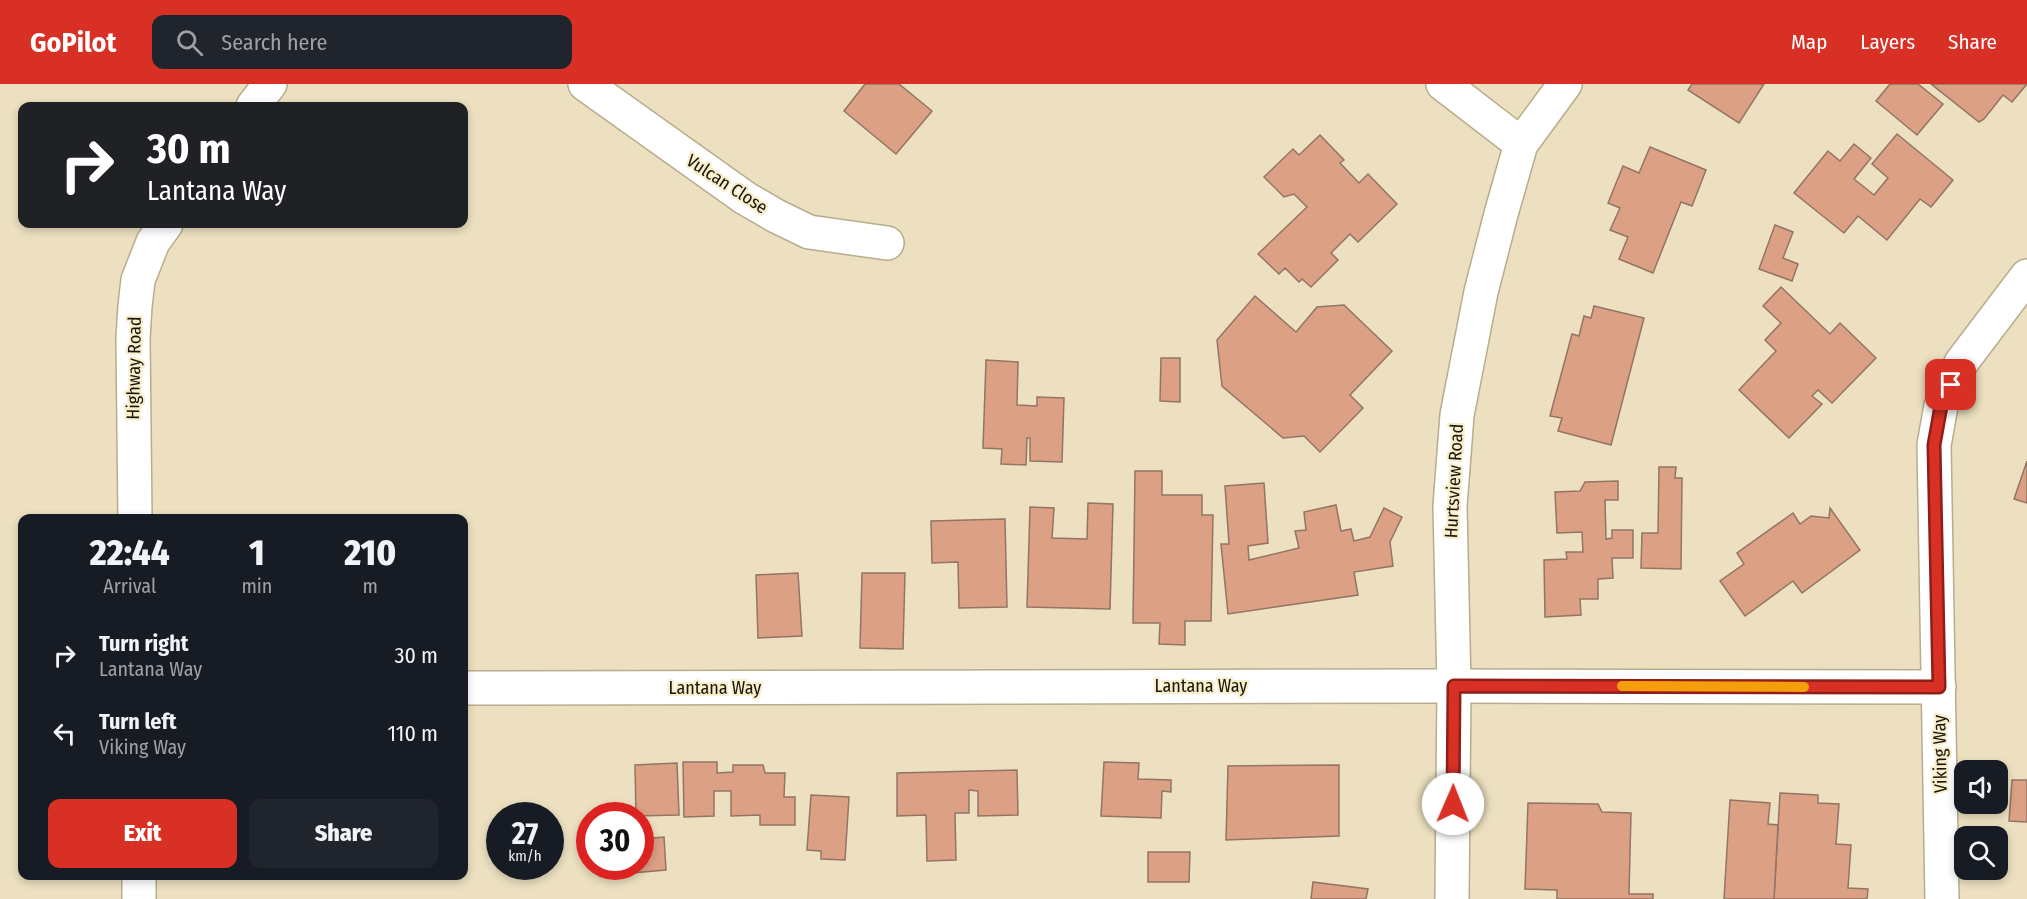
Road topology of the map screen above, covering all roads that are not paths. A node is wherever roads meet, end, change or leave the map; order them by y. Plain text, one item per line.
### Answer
1 (270, 84) edge
2 (585, 84) edge
3 (1443, 84) edge
4 (1564, 84) edge
5 (256, 102) edge
6 (1521, 144) junction
7 (163, 228) edge
8 (887, 243) dead end
9 (2027, 276) edge
10 (135, 514) edge
11 (1454, 686) junction
12 (1939, 687) junction
13 (468, 688) edge
14 (139, 880) edge
15 (139, 899) edge
16 (1452, 899) edge
17 (1942, 899) edge

1 - 5 street
2 - 8 street, Vulcan Close
3 - 6 street
4 - 6 street, Hurtsview Road
6 - 11 street, Hurtsview Road
7 - 10 street, Highway Road
9 - 12 street, Viking Way
11 - 12 street, Lantana Way
11 - 13 street, Lantana Way
11 - 16 street, Hurtsview Road
12 - 17 street, Viking Way
14 - 15 street

